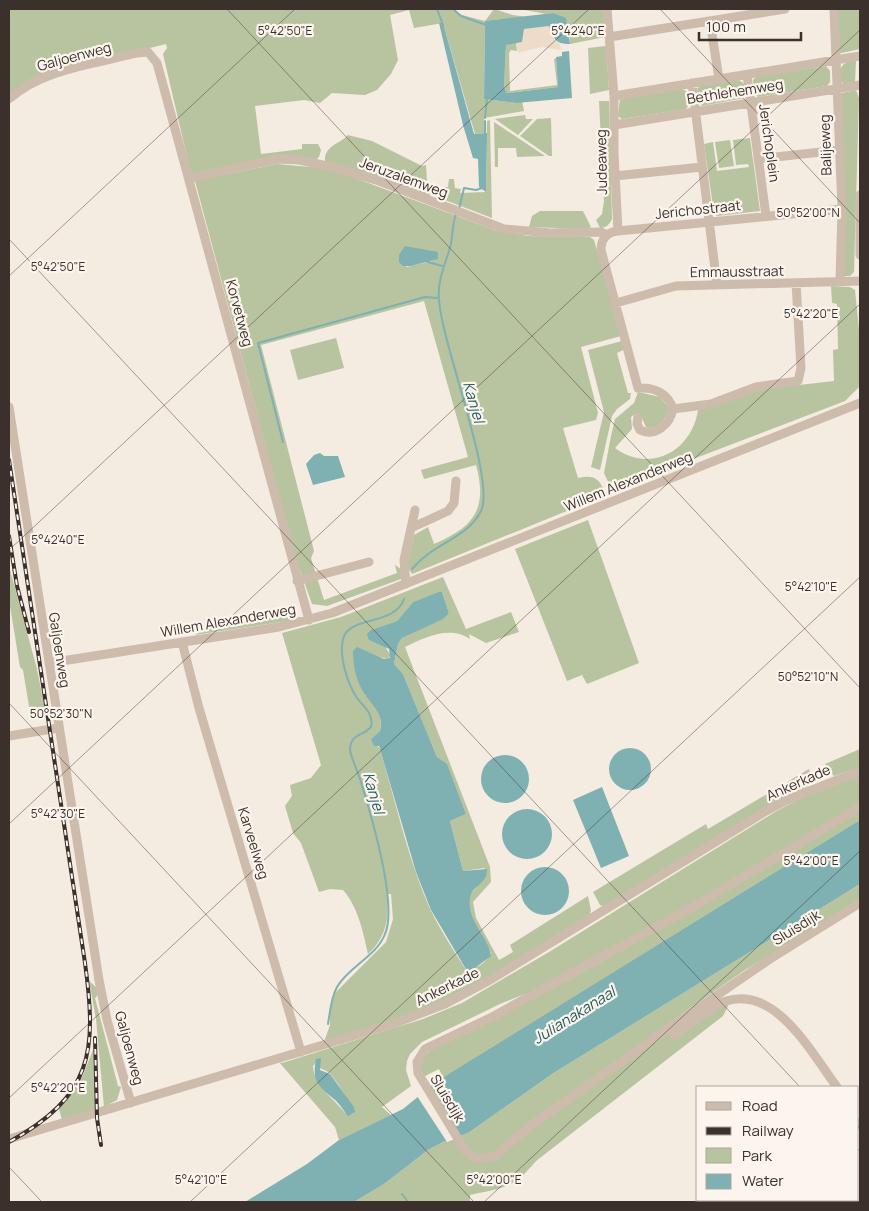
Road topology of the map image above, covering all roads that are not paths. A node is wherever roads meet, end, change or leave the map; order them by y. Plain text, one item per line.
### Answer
1 (607, 9) edge
2 (786, 9) edge
3 (834, 9) edge
4 (710, 21) junction
5 (609, 37) junction
6 (152, 54) joint
7 (860, 56) edge
8 (836, 60) junction
9 (747, 75) junction
10 (719, 79) junction
11 (692, 83) junction
12 (860, 85) edge
13 (837, 88) junction
14 (614, 96) junction
15 (9, 99) edge
16 (751, 103) junction
17 (695, 111) junction
18 (614, 125) junction
19 (839, 150) junction
20 (758, 159) junction
21 (702, 167) junction
22 (615, 176) junction
23 (190, 178) junction
24 (860, 195) edge
25 (842, 209) junction
26 (766, 216) junction
27 (711, 222) junction
28 (618, 231) junction
29 (607, 235) junction
30 (860, 255) edge
31 (840, 281) junction
32 (860, 281) edge
33 (796, 283) junction
34 (717, 285) junction
35 (616, 303) junction
36 (860, 403) edge
37 (9, 407) edge
38 (672, 409) junction
39 (638, 417) dead end
40 (456, 481) dead end
41 (416, 510) dead end
42 (410, 528) junction
43 (369, 562) dead end
44 (298, 582) junction
45 (406, 584) junction
46 (309, 620) junction
47 (182, 642) junction
48 (49, 663) junction
49 (58, 728) junction
50 (9, 736) edge
51 (860, 771) edge
52 (860, 806) edge
53 (860, 903) edge
54 (669, 1028) junction
55 (301, 1052) junction
56 (836, 1086) edge
57 (131, 1103) junction
58 (9, 1139) edge

1 - 5 street, Judeaweg
2 - 4 street
3 - 8 street, Balijeweg
4 - 5 street
4 - 10 street
5 - 14 street, Judeaweg
6 - 15 street, Galjoenweg
6 - 23 street, Korvetweg
7 - 8 street, Bethlehemweg
8 - 9 street, Bethlehemweg
8 - 13 street, Balijeweg
9 - 10 street, Bethlehemweg
9 - 16 street, Jerichoplein
10 - 11 street, Bethlehemweg
11 - 14 street, Bethlehemweg
11 - 17 street
12 - 13 street, Bethlehemweg
13 - 16 street, Bethlehemweg
13 - 19 street, Balijeweg
14 - 18 street, Judeaweg
16 - 17 street, Bethlehemweg
16 - 20 street, Jerichoplein
17 - 18 street, Bethlehemweg
17 - 21 street
18 - 22 street, Judeaweg
19 - 20 street
19 - 25 street, Balijeweg
20 - 26 street, Jerichoplein
21 - 22 street
21 - 27 street
22 - 28 street, Judeaweg
23 - 29 street, Jeruzalemweg
23 - 44 street, Korvetweg
24 - 30 street
25 - 26 street, Jerichostraat
25 - 31 street, Balijeweg
26 - 27 street, Jerichostraat
27 - 28 street, Jerichostraat
27 - 34 street
28 - 29 street
29 - 35 street
31 - 32 street, Emmausstraat
31 - 33 street, Emmausstraat
33 - 34 street, Emmausstraat
33 - 38 street
34 - 35 street, Emmausstraat
35 - 38 street
36 - 45 street, Willem Alexanderweg
37 - 48 street, Galjoenweg
38 - 39 street
40 - 42 street
41 - 42 street
42 - 45 street
43 - 44 street
44 - 46 street, Korvetweg
45 - 46 street, Willem Alexanderweg
46 - 47 street, Willem Alexanderweg
47 - 48 street, Willem Alexanderweg
47 - 55 street, Karveelweg
48 - 49 street, Galjoenweg
49 - 50 street
49 - 57 street, Galjoenweg
51 - 55 street, Ankerkade
52 - 54 street, Sluisdijk
53 - 54 street, Sluisdijk
54 - 56 street
55 - 57 street, Ankerkade
57 - 58 street, Ankerkade

